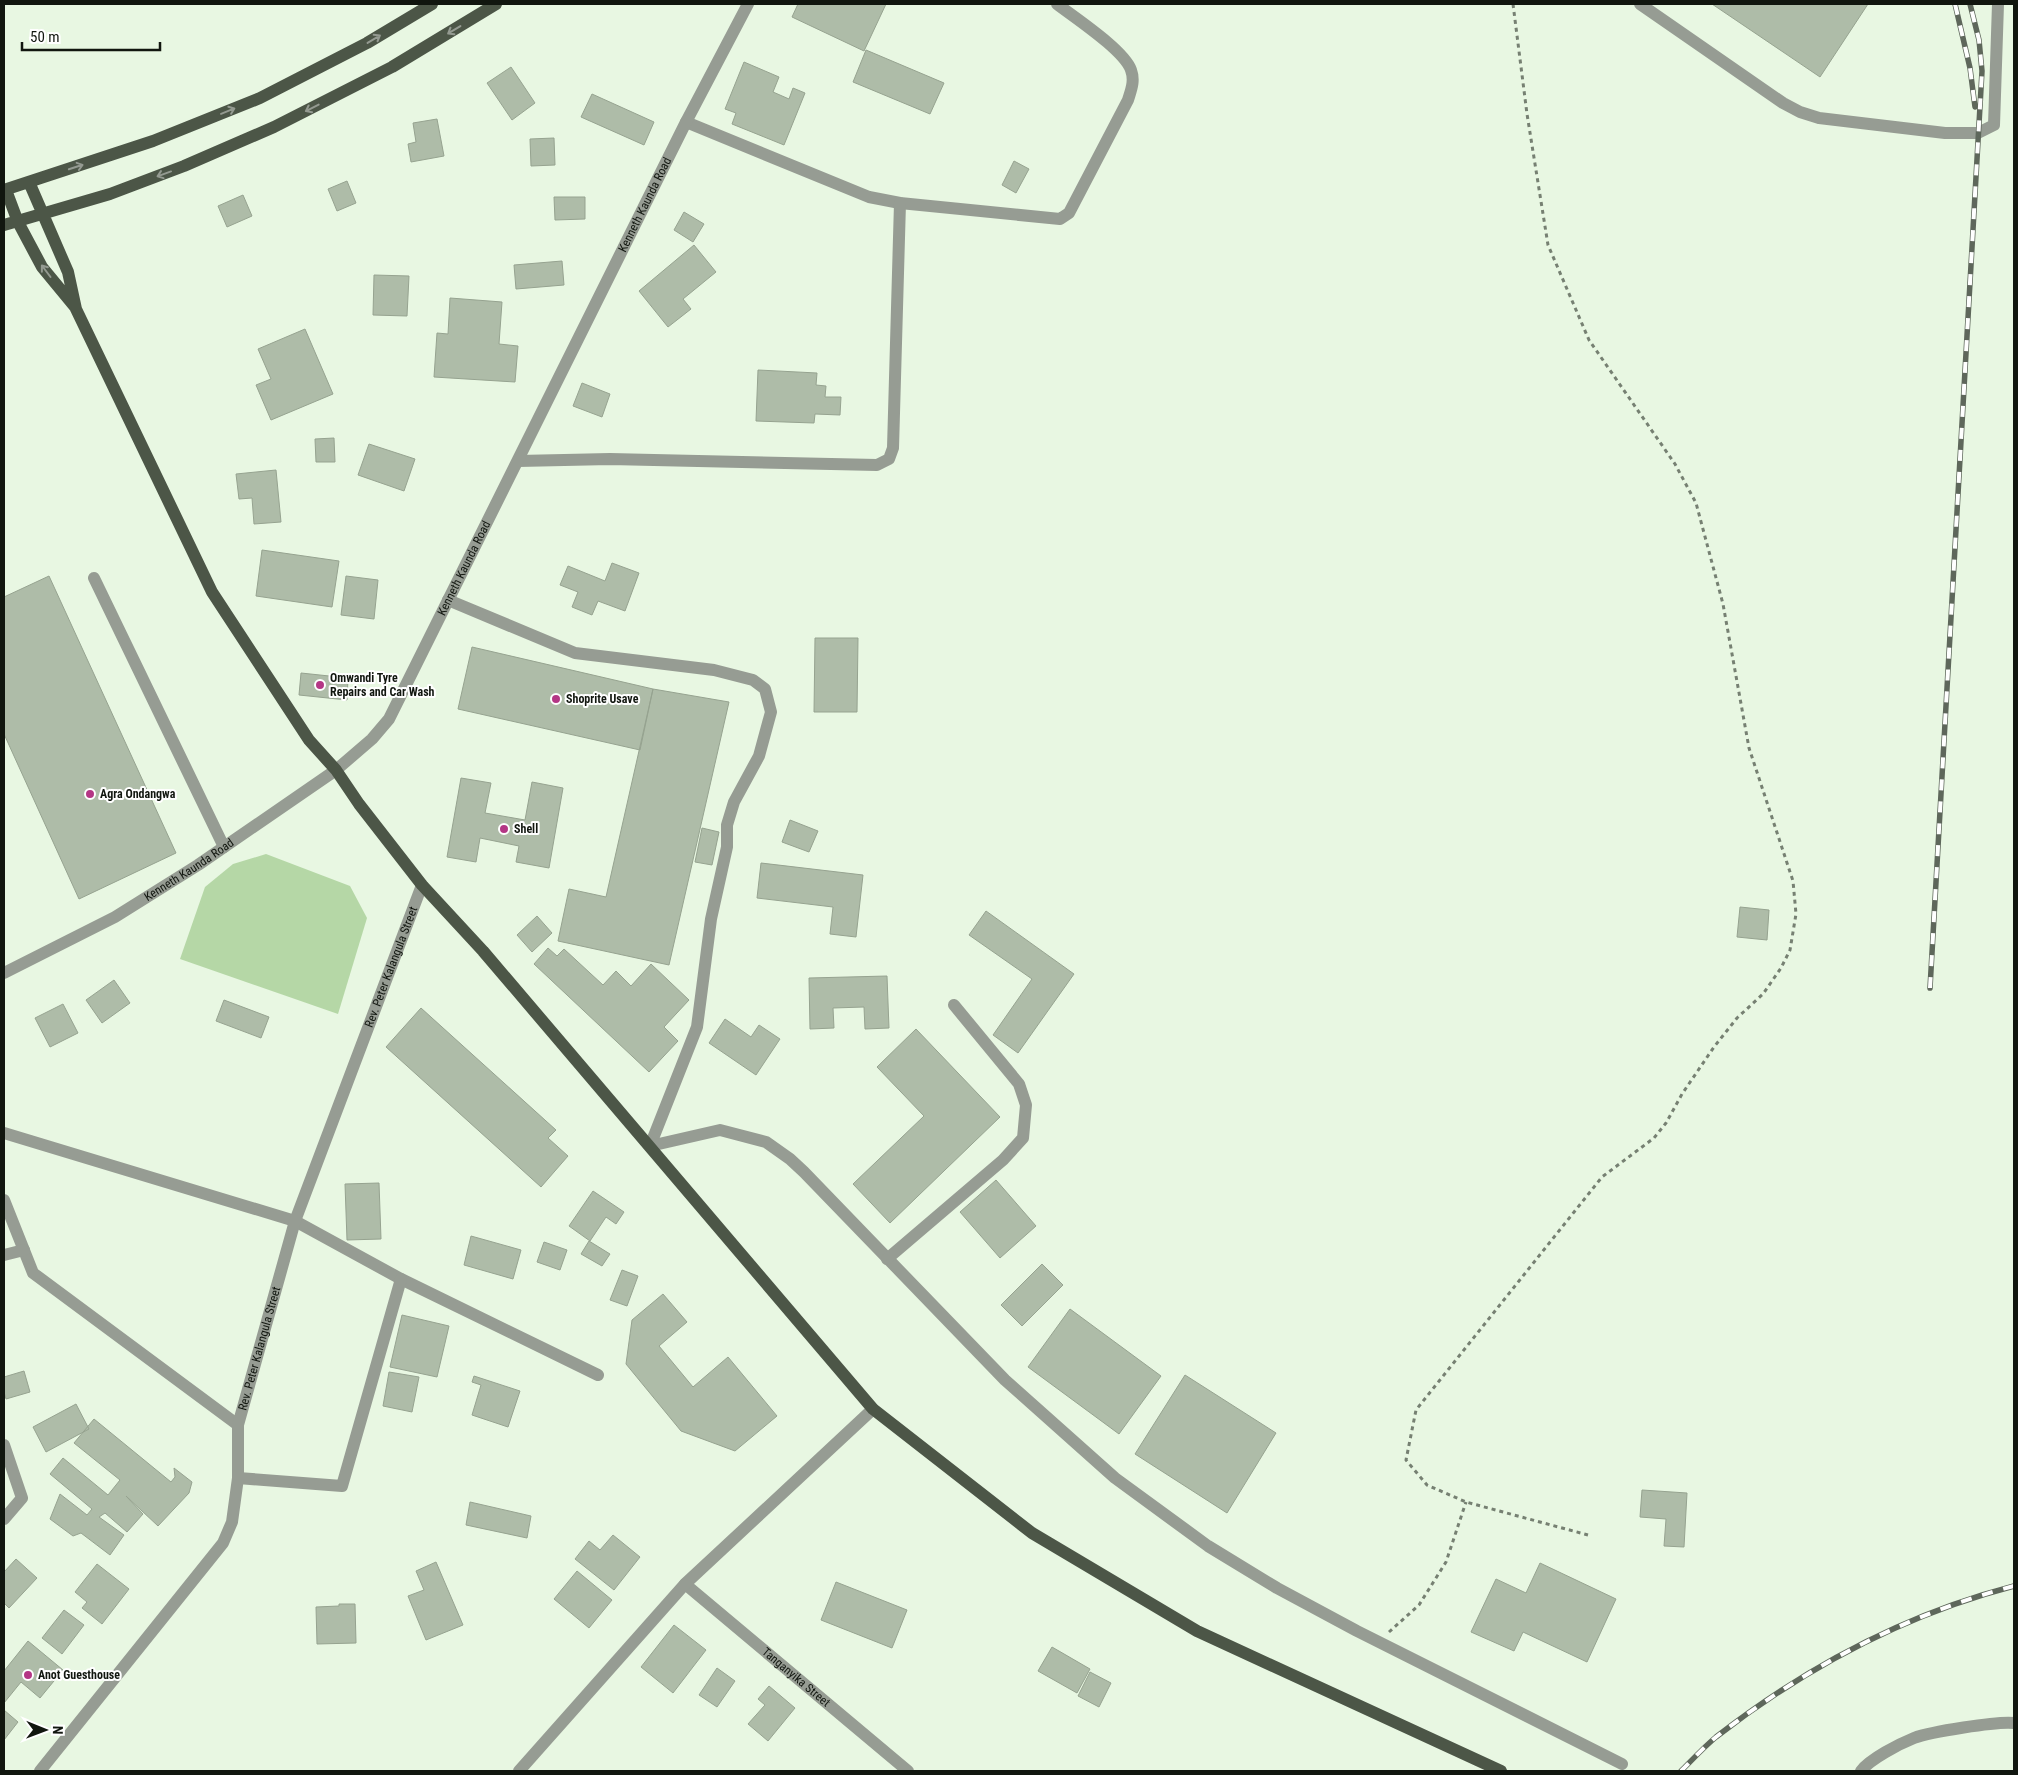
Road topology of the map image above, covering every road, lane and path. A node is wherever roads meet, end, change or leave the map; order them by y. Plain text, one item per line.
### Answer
1 (432, 4) edge
2 (496, 4) edge
3 (748, 4) edge
4 (1056, 4) edge
5 (1513, 4) edge
6 (1640, 4) edge
7 (1998, 4) edge
8 (686, 122) junction
9 (29, 182) junction
10 (5, 190) edge
11 (900, 204) junction
12 (43, 214) junction
13 (18, 222) junction
14 (4, 225) edge
15 (76, 309) junction
16 (518, 461) junction
17 (94, 578) dead end
18 (448, 600) junction
19 (336, 770) junction
20 (224, 847) junction
21 (422, 885) junction
22 (4, 973) edge
23 (954, 1004) dead end
24 (4, 1133) edge
25 (650, 1146) junction
26 (4, 1200) edge
27 (295, 1222) junction
28 (24, 1250) junction
29 (4, 1255) edge
30 (887, 1259) junction
31 (400, 1279) junction
32 (598, 1375) dead end
33 (873, 1410) junction
34 (238, 1425) junction
35 (4, 1446) edge
36 (238, 1478) junction
37 (1466, 1502) junction
38 (4, 1519) edge
39 (1588, 1535) dead end
40 (684, 1584) junction
41 (1378, 1642) junction
42 (2014, 1723) edge
43 (1622, 1764) dead end
44 (46, 1769) edge
45 (519, 1771) edge
46 (908, 1771) edge
47 (1501, 1771) edge
48 (1861, 1771) edge

9 -> 1 main road
2 -> 12 main road
3 - 8 street, Kenneth Kaunda Road
4 - 11 street
5 - 37 path
6 - 7 street
8 - 11 street
8 - 16 street, Kenneth Kaunda Road
9 - 10 main road
9 - 12 main road
10 - 13 main road
11 - 16 street
12 - 13 main road
12 - 15 main road
13 - 14 main road
15 -> 13 main road
15 - 19 main road
16 - 18 street, Kenneth Kaunda Road
17 - 20 street
18 - 19 street, Kenneth Kaunda Road
18 - 25 street
19 - 20 street, Kenneth Kaunda Road
19 - 21 main road
20 - 22 street, Kenneth Kaunda Road
21 - 25 main road
21 - 27 street, Rev. Peter Kalangula Street
23 - 30 street
24 - 27 street
25 - 30 street
25 - 33 main road
26 - 28 street
27 - 31 street
27 - 34 street, Rev. Peter Kalangula Street
28 - 29 street
28 - 34 street
30 - 41 street
31 - 32 street
31 - 36 street
33 - 40 street
33 - 47 main road
34 - 36 street, Rev. Peter Kalangula Street
35 - 38 street
36 - 44 street, Rev. Peter Kalangula Street
37 - 39 path
37 - 41 path
40 - 45 street
40 - 46 street, Tanganyika Street
41 - 43 street
42 - 48 street

